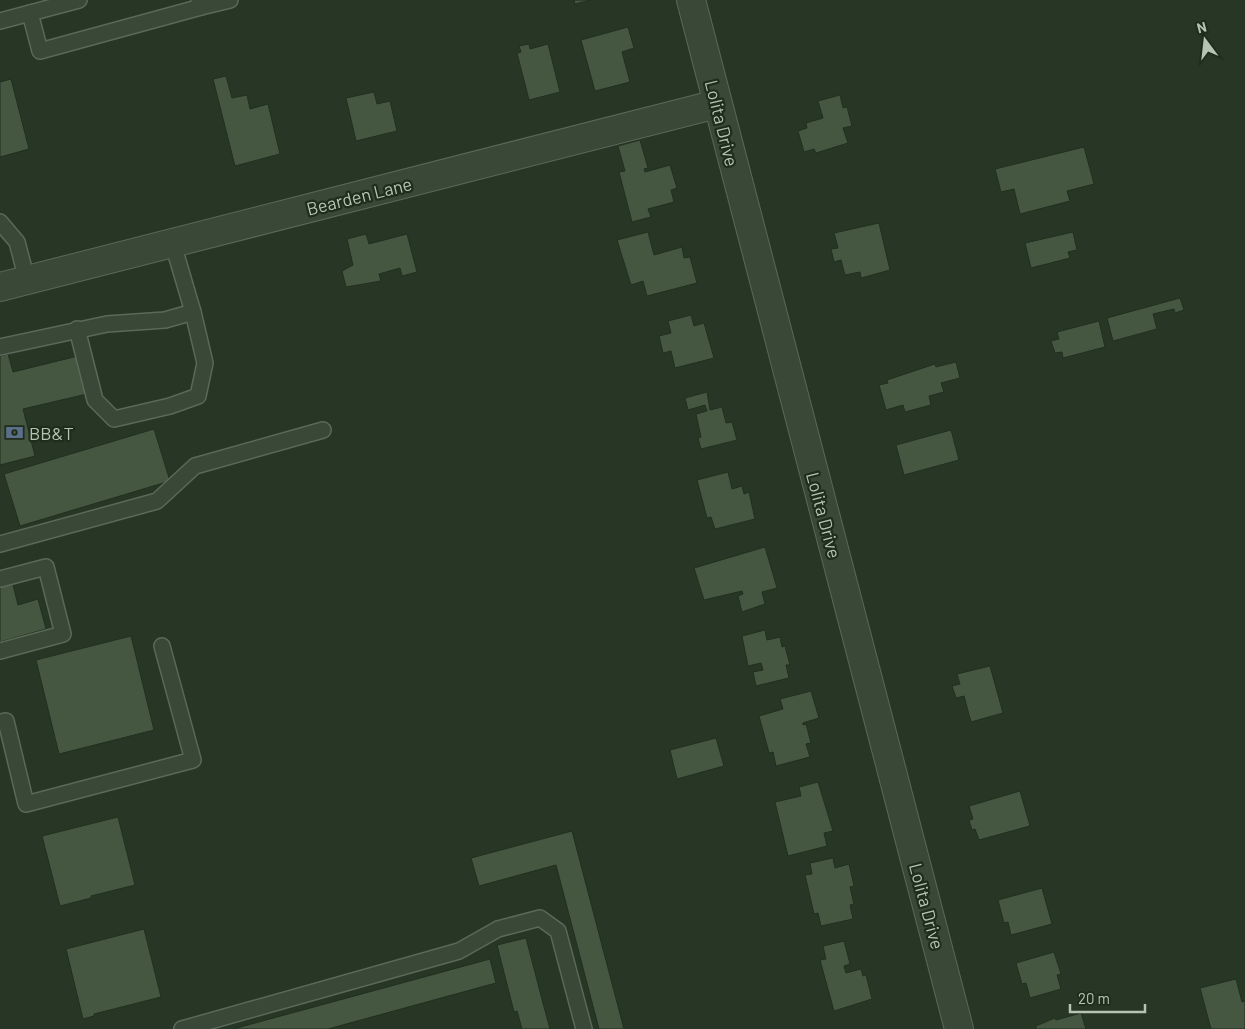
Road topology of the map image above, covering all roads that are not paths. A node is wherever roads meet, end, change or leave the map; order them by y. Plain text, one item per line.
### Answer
1 (79, 0) edge
2 (230, 0) edge
3 (691, 0) edge
4 (200, 4) edge
5 (30, 13) junction
6 (0, 21) edge
7 (717, 104) junction
8 (0, 222) edge
9 (173, 244) junction
10 (27, 280) junction
11 (0, 287) edge
12 (193, 312) junction
13 (77, 329) junction
14 (0, 347) edge
15 (323, 430) dead end
16 (0, 544) edge
17 (0, 579) edge
18 (162, 646) dead end
19 (0, 651) edge
20 (0, 722) edge
21 (182, 1029) edge
22 (584, 1029) edge
23 (959, 1029) edge

1 - 5 lane
2 - 4 lane
3 - 7 street, Lolita Drive
4 - 5 lane
5 - 6 lane
7 - 9 street, Bearden Lane
7 - 23 street, Lolita Drive
8 - 10 lane
9 - 10 street, Bearden Lane
9 - 12 lane
10 - 11 street, Bearden Lane
12 - 13 lane
12 - 13 lane
13 - 14 lane
15 - 16 lane
17 - 19 lane
18 - 20 lane
21 - 22 lane

